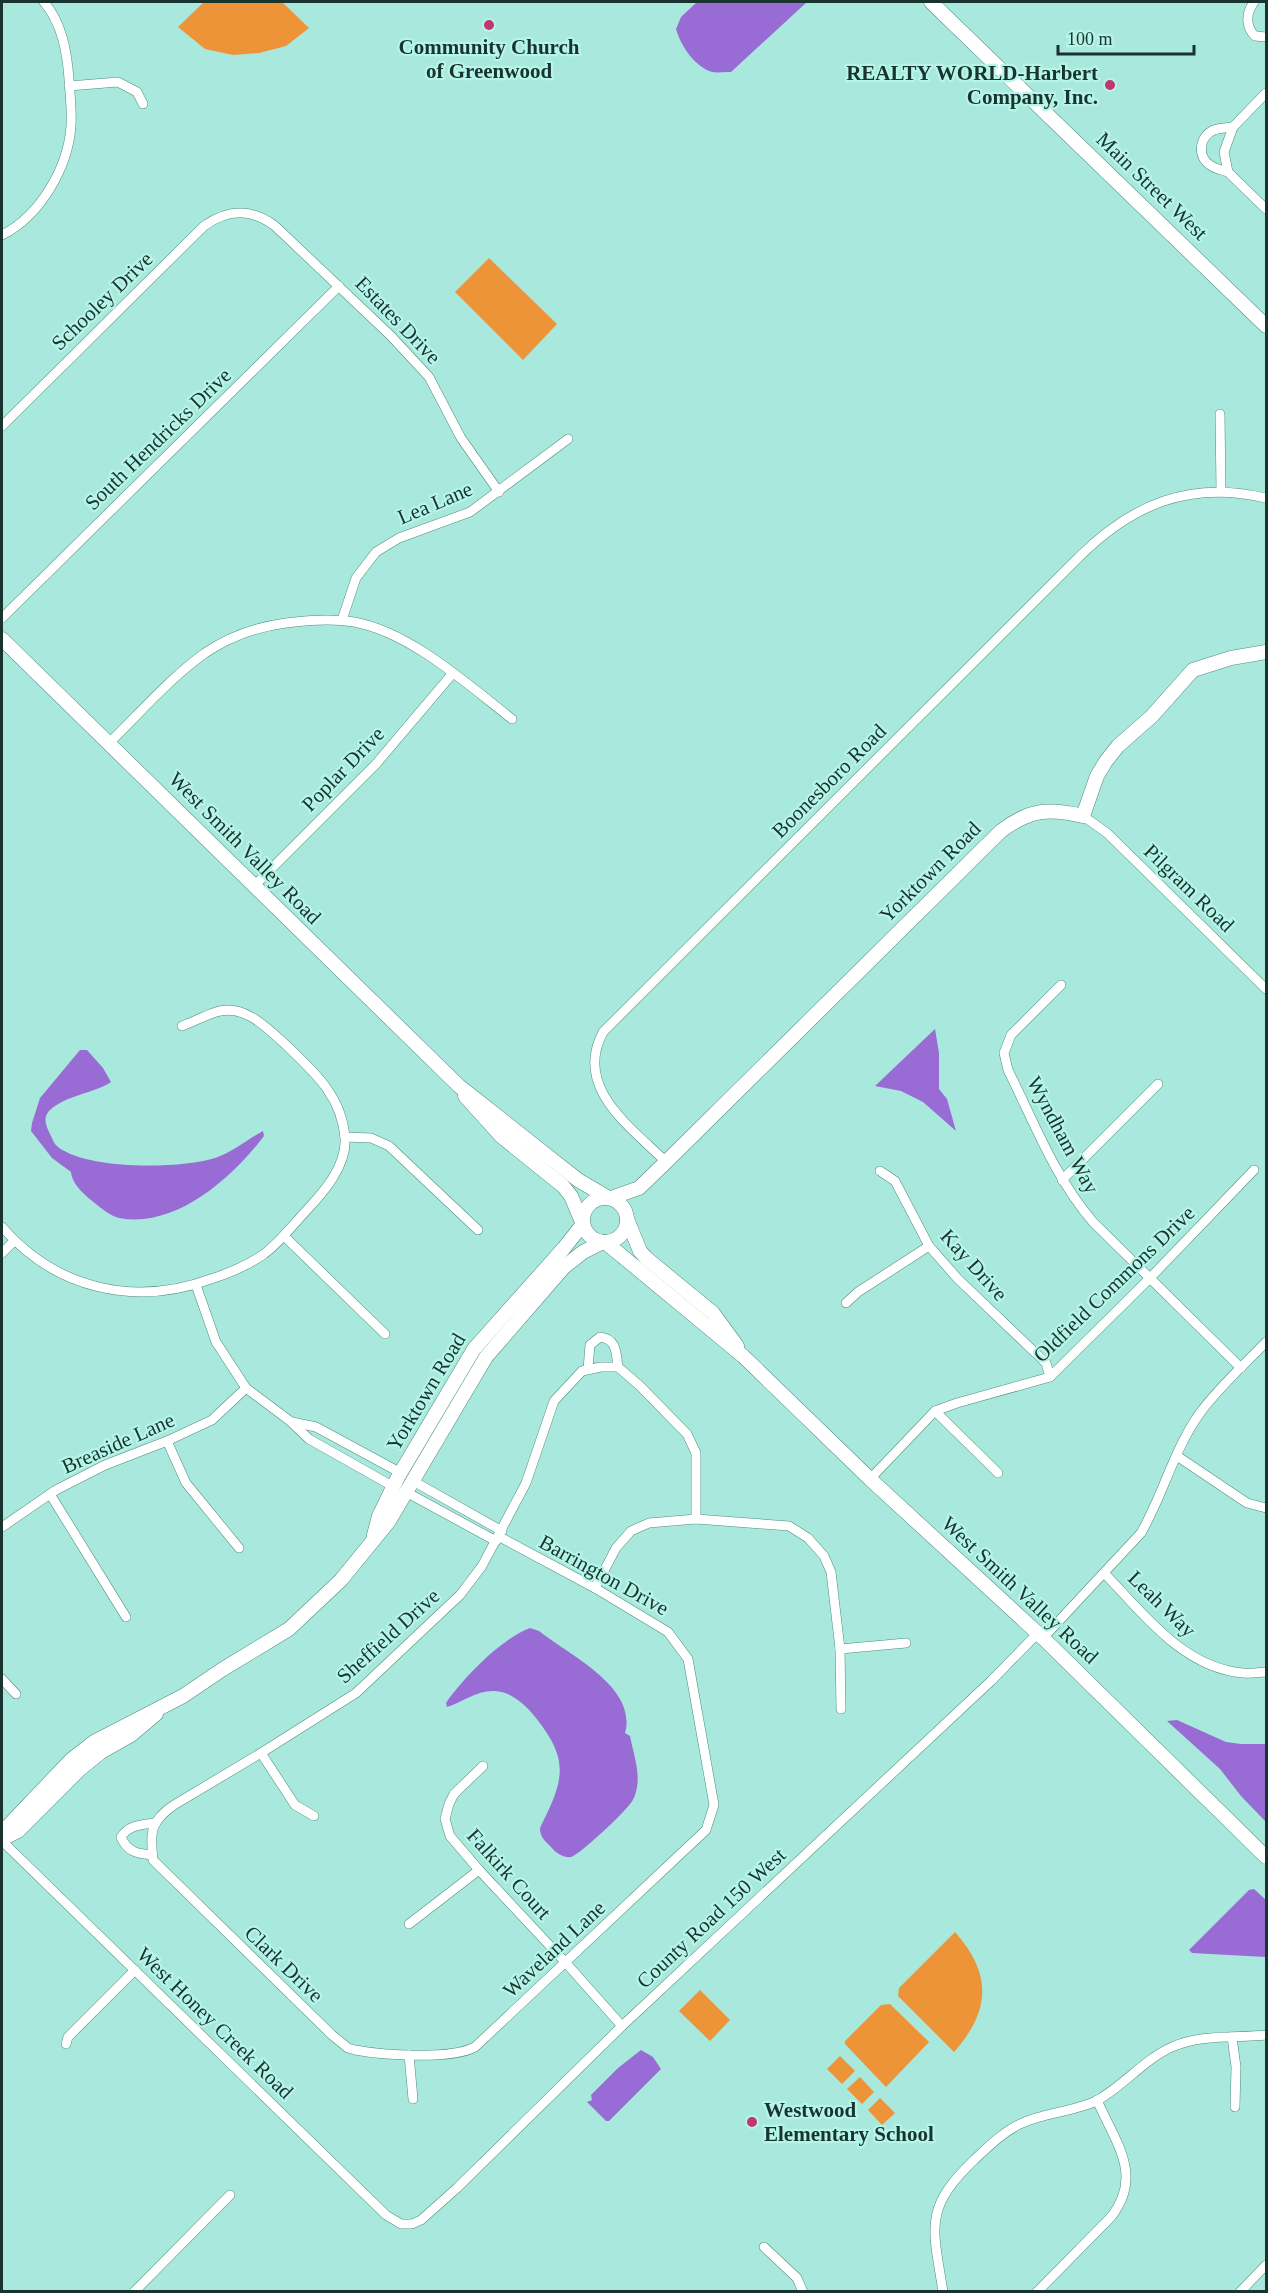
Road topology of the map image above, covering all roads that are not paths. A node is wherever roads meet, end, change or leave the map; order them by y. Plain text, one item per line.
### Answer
1 (44, 2) edge
2 (931, 2) edge
3 (1254, 2) edge
4 (1266, 37) edge
5 (69, 86) junction
6 (1266, 93) edge
7 (143, 104) dead end
8 (1233, 127) junction
9 (1228, 172) junction
10 (1266, 209) edge
11 (235, 212) joint
12 (2, 235) edge
13 (339, 286) junction
14 (1266, 327) edge
15 (1220, 414) dead end
16 (2, 426) edge
17 (568, 439) dead end
18 (1221, 491) junction
19 (499, 492) junction
20 (1266, 498) edge
21 (2, 618) edge
22 (342, 620) junction
23 (2, 639) edge
24 (1266, 652) edge
25 (453, 673) junction
26 (512, 719) dead end
27 (109, 743) junction
28 (1083, 816) junction
29 (255, 885) junction
30 (1061, 985) dead end
31 (1266, 989) edge
32 (182, 1026) dead end
33 (1158, 1084) dead end
34 (459, 1086) junction
35 (345, 1137) junction
36 (666, 1162) junction
37 (1254, 1170) dead end
38 (880, 1171) dead end
39 (1062, 1180) junction
40 (639, 1188) junction
41 (609, 1198) junction
42 (627, 1216) junction
43 (583, 1223) junction
44 (2, 1227) edge
45 (478, 1230) dead end
46 (284, 1236) junction
47 (14, 1241) junction
48 (604, 1242) junction
49 (929, 1246) junction
50 (2, 1253) edge
51 (1151, 1277) junction
52 (196, 1285) junction
53 (846, 1303) dead end
54 (385, 1334) dead end
55 (1266, 1342) edge
56 (743, 1356) junction
57 (618, 1367) junction
58 (1241, 1368) junction
59 (585, 1370) junction
60 (1050, 1377) junction
61 (246, 1388) junction
62 (935, 1412) junction
63 (290, 1421) junction
64 (166, 1441) junction
65 (1177, 1456) junction
66 (401, 1473) junction
67 (998, 1473) dead end
68 (870, 1479) junction
69 (404, 1487) junction
70 (50, 1494) junction
71 (1266, 1508) edge
72 (696, 1519) junction
73 (2, 1527) edge
74 (499, 1536) junction
75 (239, 1548) dead end
76 (1104, 1573) junction
77 (595, 1588) junction
78 (126, 1617) dead end
79 (1040, 1636) junction
80 (906, 1643) dead end
81 (840, 1649) junction
82 (1266, 1672) edge
83 (2, 1679) edge
84 (16, 1694) dead end
85 (841, 1710) dead end
86 (261, 1753) junction
87 (483, 1766) dead end
88 (314, 1816) dead end
89 (154, 1823) junction
90 (706, 1830) joint
91 (2, 1839) edge
92 (1266, 1857) edge
93 (153, 1858) junction
94 (479, 1870) junction
95 (409, 1924) dead end
96 (566, 1963) junction
97 (135, 1970) junction
98 (622, 2026) junction
99 (1266, 2035) edge
100 (1232, 2037) junction
101 (66, 2044) dead end
102 (409, 2055) junction
103 (413, 2099) dead end
104 (1097, 2100) junction
105 (1235, 2106) dead end
106 (230, 2195) dead end
107 (407, 2225) joint
108 (764, 2247) dead end
109 (1266, 2265) edge
110 (134, 2292) edge
111 (803, 2292) edge
112 (943, 2292) edge
113 (1037, 2292) edge
114 (1240, 2292) edge

1 - 5 street
2 - 14 main road, Main Street West
3 - 4 street
5 - 7 street
5 - 12 street
6 - 8 street
8 - 9 street
8 - 9 street
9 - 10 street
11 - 13 street, Estates Drive
11 - 16 street, Schooley Drive
13 - 19 street, Estates Drive
13 - 21 street, South Hendricks Drive
15 - 18 street
17 - 19 street, Lea Lane
18 - 20 street, Boonesboro Road
18 - 36 street, Boonesboro Road
19 - 22 street, Lea Lane
22 - 25 street
22 - 27 street
23 - 27 main road, West Smith Valley Road
24 - 28 main road
25 - 26 street
25 - 29 street, Poplar Drive
27 - 29 main road, West Smith Valley Road
28 - 31 street, Pilgram Road
28 - 36 main road, Yorktown Road
29 - 34 main road, West Smith Valley Road
30 - 39 street, Wyndham Way
32 - 35 street
33 - 39 street
34 - 41 main road, West Smith Valley Road
34 - 43 main road, West Smith Valley Road
35 - 45 street
35 - 46 street
36 - 40 main road, Yorktown Road
37 - 51 street, Oldfield Commons Drive
38 - 49 street, Kay Drive
39 - 51 street, Wyndham Way
40 - 41 main road, Yorktown Road
40 - 42 main road, Yorktown Road
41 - 42 main road
41 - 43 main road
42 - 48 main road
42 - 56 main road, West Smith Valley Road
43 - 48 main road
43 - 66 main road, Yorktown Road
44 - 47 street
46 - 52 street
46 - 54 street
47 - 50 street
47 - 52 street
48 - 56 main road, West Smith Valley Road
48 - 69 main road, Yorktown Road
49 - 53 street
49 - 60 street, Kay Drive
51 - 58 street, Wyndham Way
51 - 60 street, Oldfield Commons Drive
52 - 61 street
55 - 58 street, County Road 150 West
56 - 68 main road, West Smith Valley Road
57 - 59 street
57 - 59 street
57 - 72 street
58 - 65 street, County Road 150 West
59 - 74 street, Sheffield Drive
60 - 62 street, Oldfield Commons Drive
61 - 63 street
61 - 64 street, Breaside Lane
62 - 67 street
62 - 68 street, Oldfield Commons Drive
63 - 66 street
63 - 69 street, Barrington Drive
64 - 70 street, Breaside Lane
64 - 75 street
65 - 71 street
65 - 76 street, County Road 150 West
66 - 69 main road, Yorktown Road
68 - 79 main road, West Smith Valley Road
69 - 74 street, Barrington Drive
69 - 91 main road, Yorktown Road
70 - 73 street, Breaside Lane
70 - 78 street
72 - 77 street
72 - 81 street
74 - 77 street, Barrington Drive
74 - 86 street, Sheffield Drive
76 - 79 street, County Road 150 West
76 - 82 street, Leah Way
77 - 90 street, Barrington Drive
79 - 92 main road, West Smith Valley Road
79 - 98 street, County Road 150 West
80 - 81 street
81 - 85 street
83 - 84 street
86 - 88 street
86 - 89 street, Sheffield Drive
87 - 94 street, Falkirk Court
89 - 93 street
89 - 93 street
90 - 96 street, Waveland Lane
91 - 97 street, West Honey Creek Road
93 - 102 street, Clark Drive
94 - 95 street
94 - 96 street, Falkirk Court
96 - 98 street, Falkirk Court
96 - 102 street, Waveland Lane
97 - 101 street
97 - 107 street, West Honey Creek Road
98 - 107 street, County Road 150 West
99 - 100 street
100 - 104 street
100 - 105 street
102 - 103 street
104 - 112 street
104 - 113 street
106 - 110 street
108 - 111 street
109 - 114 street

